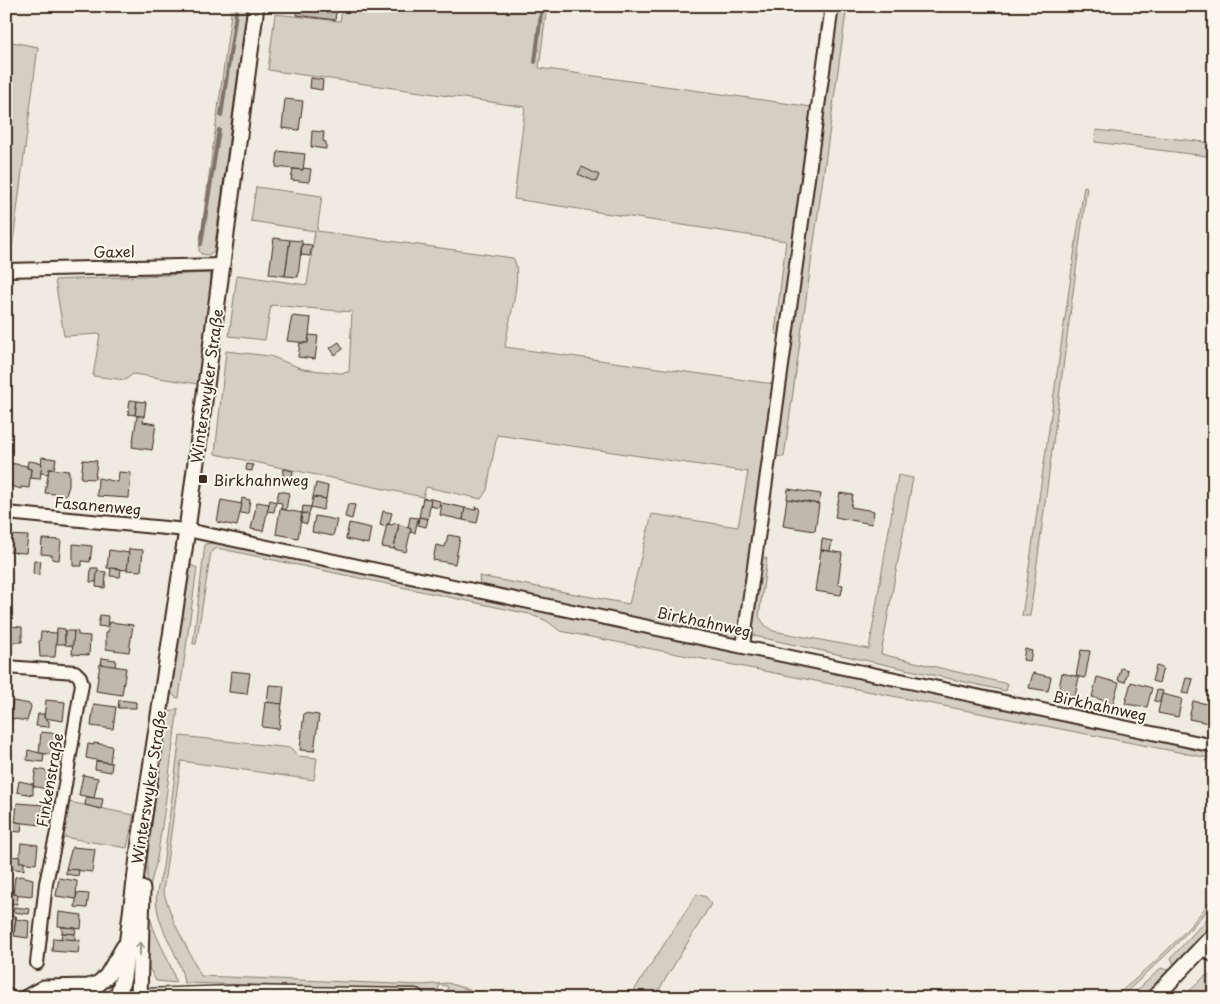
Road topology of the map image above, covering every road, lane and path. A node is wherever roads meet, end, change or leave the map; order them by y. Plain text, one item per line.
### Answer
1 (256, 6) edge
2 (832, 6) edge
3 (222, 265) junction
4 (6, 270) edge
5 (6, 512) edge
6 (187, 530) junction
7 (744, 646) junction
8 (6, 667) edge
9 (1214, 746) edge
10 (144, 820) junction
11 (1214, 935) edge
12 (126, 944) junction
13 (1208, 952) edge
14 (37, 963) dead end
15 (26, 998) edge
16 (118, 998) edge
17 (139, 998) edge
18 (145, 998) edge
19 (415, 998) edge
20 (1154, 998) edge

1 - 3 street, Winterswyker Straße
2 - 7 street
3 - 4 street, Gaxel
3 - 6 street, Winterswyker Straße
5 - 6 street, Fasanenweg
6 - 7 street, Birkhahnweg
6 - 10 street, Winterswyker Straße
7 - 9 street, Birkhahnweg
8 - 14 street, Finkenstraße
10 - 12 street, Winterswyker Straße
17 -> 10 street
11 - 13 street
12 - 15 street, Winterswyker Straße
12 - 16 street, Winterswyker Straße
13 - 20 street
18 - 19 main road

